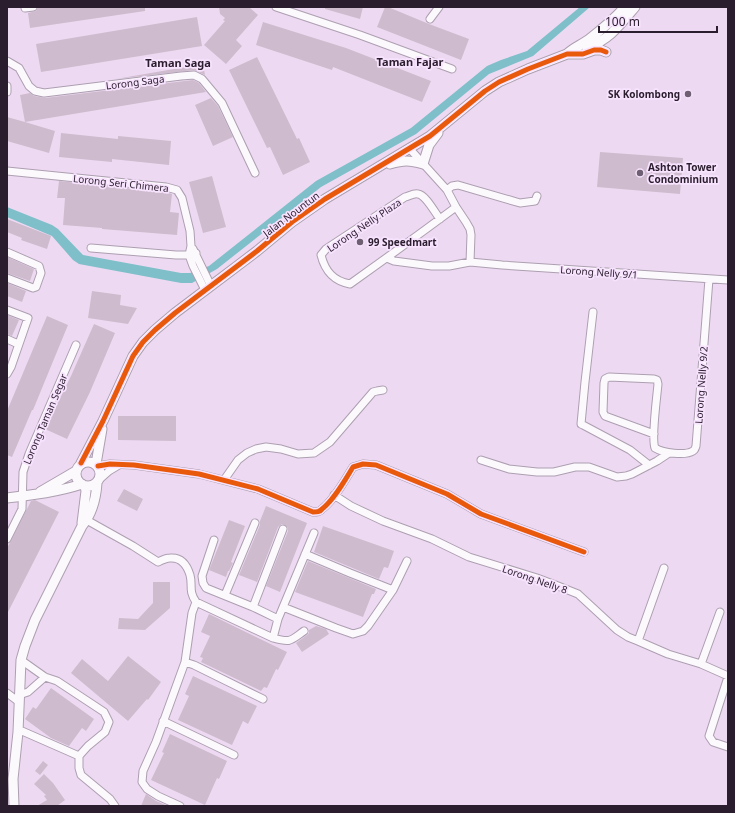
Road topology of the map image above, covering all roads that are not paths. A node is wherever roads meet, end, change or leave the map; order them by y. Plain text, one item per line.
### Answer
1 (33, 7) edge
2 (276, 7) edge
3 (439, 7) edge
4 (635, 7) edge
5 (25, 8) dead end
6 (624, 8) edge
7 (430, 18) dead end
8 (604, 40) junction
9 (567, 54) junction
10 (579, 54) junction
11 (7, 61) edge
12 (452, 69) dead end
13 (7, 86) edge
14 (7, 92) edge
15 (447, 123) junction
16 (409, 148) junction
17 (423, 164) junction
18 (379, 167) junction
19 (7, 172) edge
20 (255, 173) dead end
21 (447, 190) junction
22 (537, 196) dead end
23 (456, 208) junction
24 (440, 219) junction
25 (91, 248) dead end
26 (7, 252) edge
27 (192, 254) junction
28 (387, 258) junction
29 (470, 262) junction
30 (7, 278) edge
31 (709, 279) junction
32 (728, 280) edge
33 (208, 288) junction
34 (7, 310) edge
35 (593, 312) dead end
36 (7, 339) edge
37 (18, 344) junction
38 (76, 345) dead end
39 (7, 374) edge
40 (384, 390) dead end
41 (103, 421) junction
42 (654, 434) junction
43 (669, 453) junction
44 (481, 460) dead end
45 (97, 465) junction
46 (119, 465) junction
47 (649, 465) junction
48 (79, 467) junction
49 (224, 480) junction
50 (98, 481) junction
51 (84, 485) junction
52 (36, 494) junction
53 (334, 495) junction
54 (22, 496) junction
55 (7, 498) edge
56 (84, 521) junction
57 (255, 523) dead end
58 (283, 529) dead end
59 (314, 533) dead end
60 (7, 539) edge
61 (214, 540) dead end
62 (584, 552) dead end
63 (305, 554) junction
64 (407, 561) dead end
65 (664, 568) dead end
66 (393, 590) junction
67 (225, 595) junction
68 (196, 602) junction
69 (253, 607) junction
70 (283, 607) junction
71 (720, 612) dead end
72 (278, 619) junction
73 (304, 631) dead end
74 (273, 638) junction
75 (638, 641) junction
76 (21, 660) junction
77 (185, 662) junction
78 (701, 664) junction
79 (45, 677) junction
80 (728, 677) edge
81 (7, 693) edge
82 (19, 699) junction
83 (263, 699) dead end
84 (163, 721) junction
85 (18, 732) junction
86 (728, 747) edge
87 (234, 755) dead end
88 (79, 756) junction
89 (14, 806) edge
90 (116, 806) edge
91 (180, 806) edge

1 - 5 street
2 - 12 street
3 - 7 street
4 - 8 street
6 - 8 street, Jalan Nountun
6 - 9 street, Jalan Nountun
8 - 10 street
8 - 10 street, Jalan Nountun
9 - 10 street, Jalan Nountun
9 - 15 street, Jalan Nountun
11 - 20 street, Lorong Saga
13 - 14 street
15 - 16 street, Jalan Nountun
15 - 17 street
16 - 17 street
16 - 18 street, Jalan Nountun
17 - 18 street
17 - 21 street
18 - 33 street, Jalan Nountun
19 - 27 street, Lorong Seri Chimera
21 - 22 street
21 - 23 street
23 - 24 street
23 - 29 street
24 - 28 street
24 - 28 street, Lorong Nelly Plaza
25 - 27 street
26 - 30 street
27 - 33 street
28 - 29 street, Lorong Nelly 9/1
29 - 31 street, Lorong Nelly 9/1
31 - 32 street, Lorong Nelly 9/1
31 - 43 street, Lorong Nelly 9/2
33 - 41 street, Jalan Nountun
34 - 37 street
35 - 47 street
36 - 37 street
37 - 39 street
38 - 54 street, Lorong Taman Segar
40 - 49 street
41 - 45 street, Jalan Nountun
41 - 48 street, Jalan Nountun
42 - 42 street
42 - 43 street, Lorong Nelly 9/2
43 - 47 street
44 - 47 street
45 - 46 street
45 - 48 street
45 - 50 street, Jalan Nountun
46 - 49 street
46 - 50 street
48 - 51 street
48 - 52 street
49 - 53 street
50 - 51 street
50 - 56 street, Jalan Nountun
51 - 52 street
51 - 56 street
52 - 54 street
53 - 62 street
53 - 75 street, Lorong Nelly 8
54 - 55 street
54 - 60 street, Lorong Taman Segar
56 - 68 street
56 - 76 street, Jalan Nountun
57 - 67 street
58 - 69 street
59 - 63 street
61 - 67 street
63 - 66 street
63 - 70 street
64 - 66 street
65 - 75 street
66 - 70 street
67 - 69 street
68 - 74 street
68 - 77 street
69 - 72 street
70 - 72 street
71 - 78 street
72 - 74 street
73 - 74 street
75 - 78 street, Lorong Nelly 8
76 - 79 street
76 - 82 street, Jalan Nountun
77 - 83 street
77 - 84 street
78 - 80 street, Lorong Nelly 8
79 - 82 street
79 - 88 street
80 - 86 street
81 - 82 street
82 - 85 street, Jalan Nountun
84 - 87 street
84 - 91 street
85 - 88 street
85 - 89 street, Jalan Nountun
88 - 90 street

